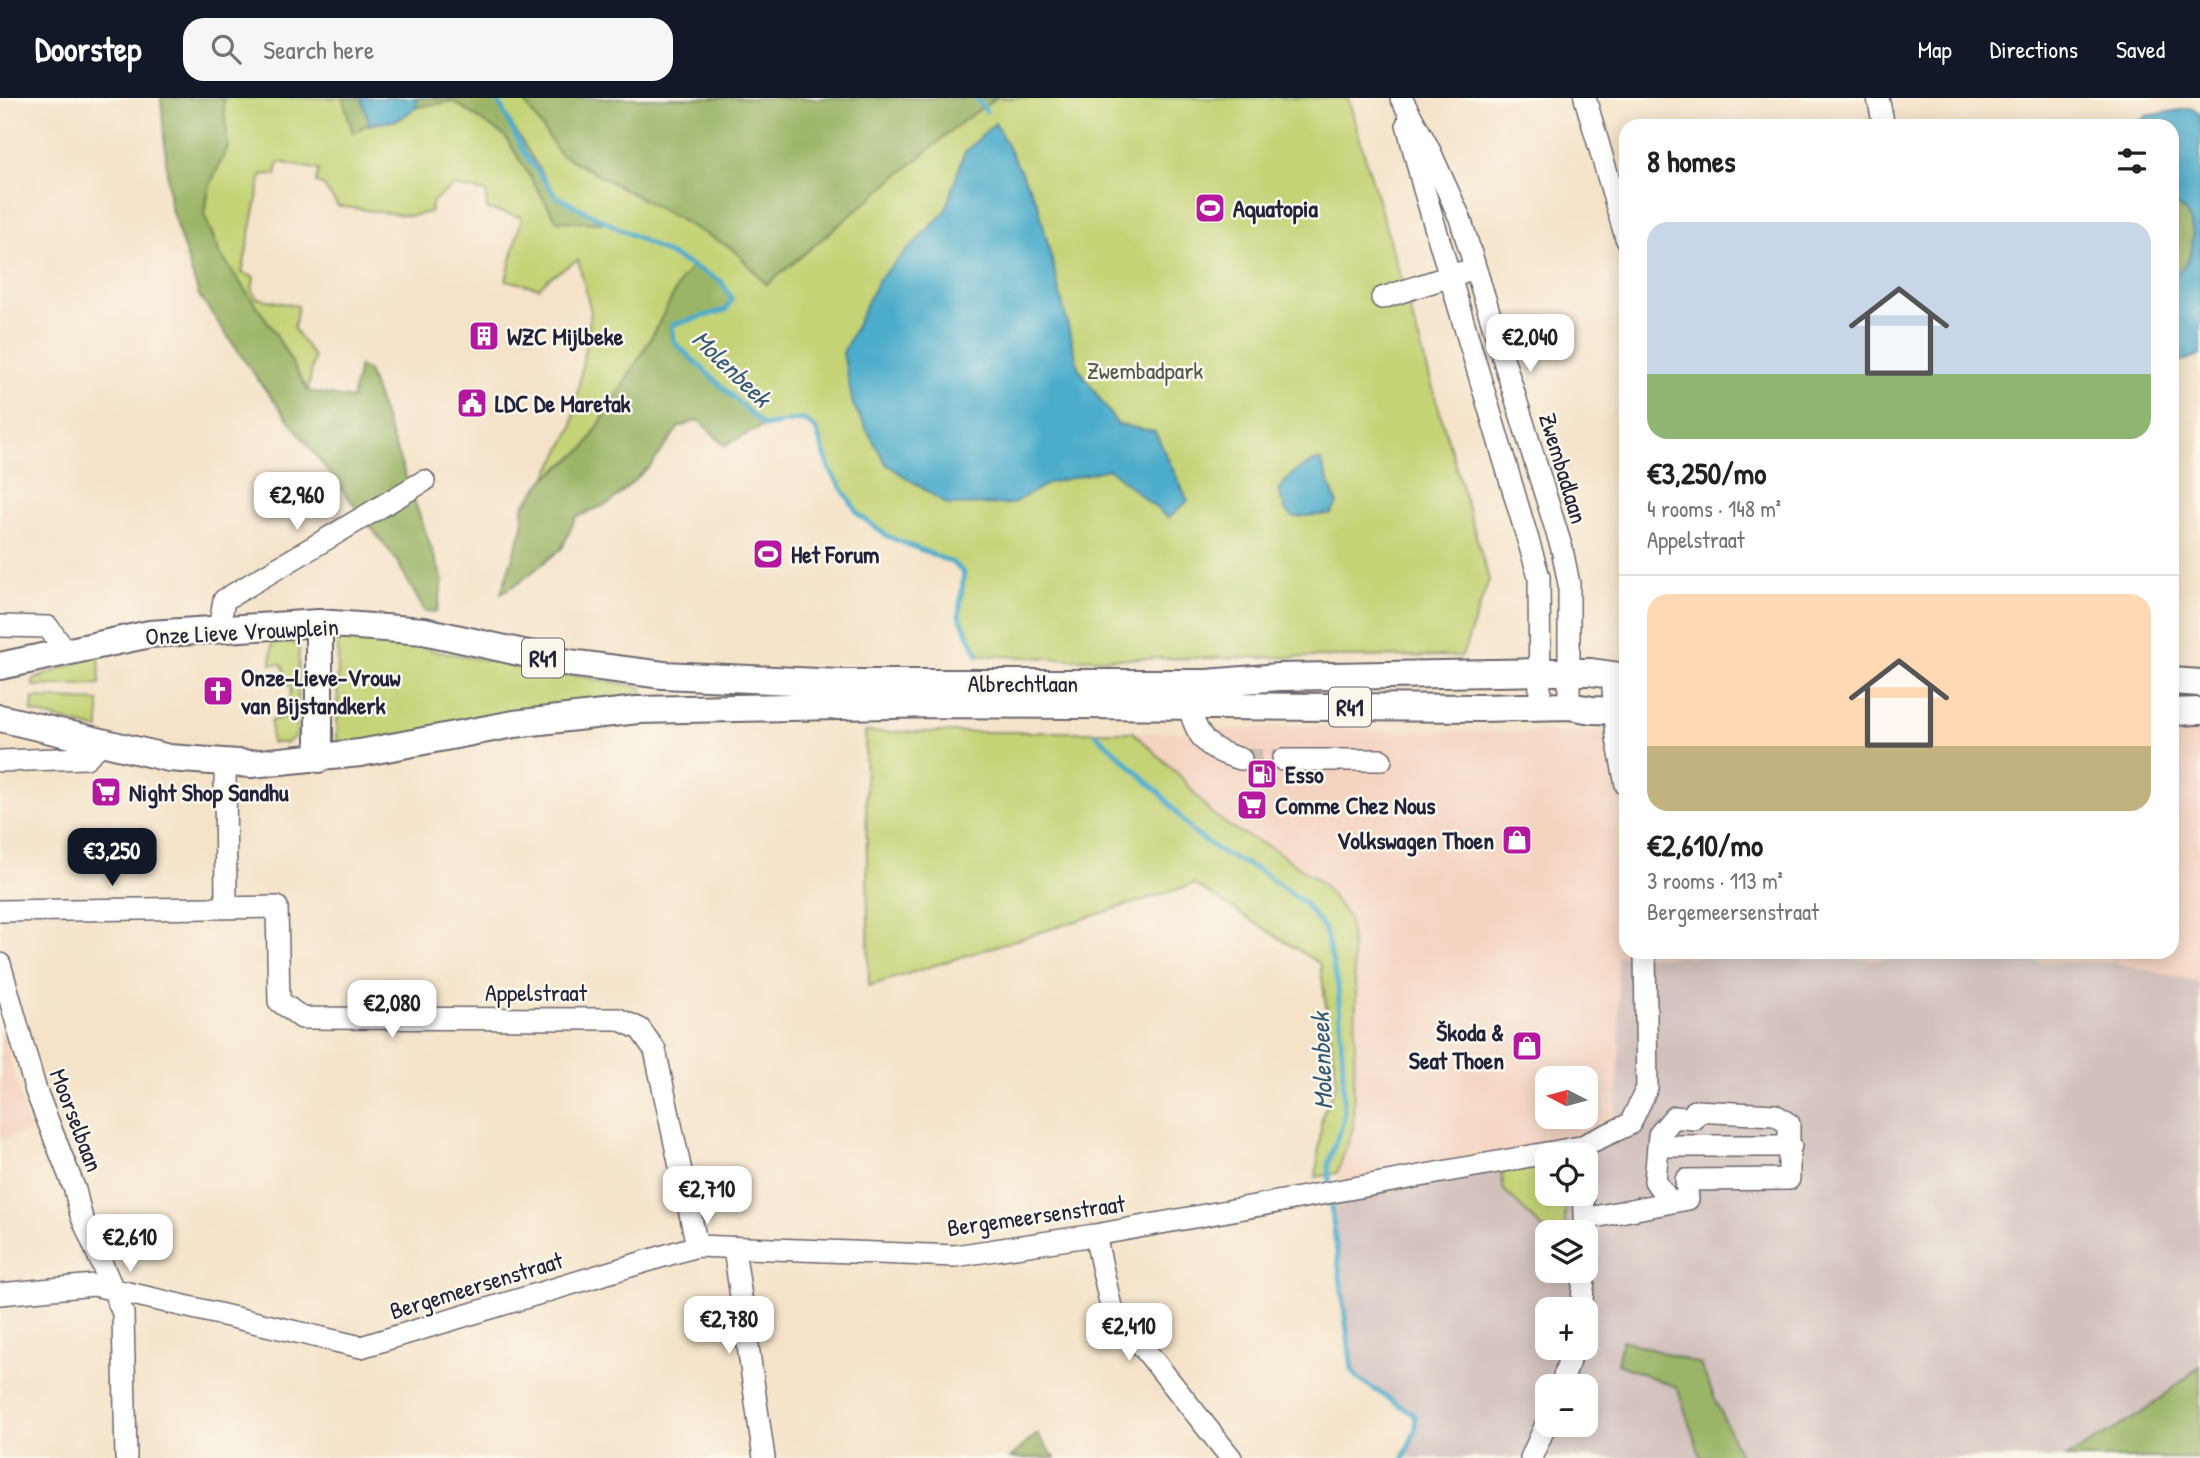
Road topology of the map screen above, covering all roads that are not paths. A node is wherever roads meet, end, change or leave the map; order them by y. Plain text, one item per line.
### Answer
1 (1401, 98) edge
2 (1585, 98) edge
3 (1878, 98) edge
4 (1882, 119) edge
5 (1619, 214) edge
6 (1450, 275) junction
7 (1382, 298) dead end
8 (1511, 384) junction
9 (424, 481) dead end
10 (1550, 511) junction
11 (1525, 520) junction
12 (319, 623) junction
13 (0, 626) edge
14 (219, 629) junction
15 (424, 631) joint
16 (61, 652) junction
17 (0, 666) edge
18 (1541, 672) junction
19 (1570, 672) junction
20 (1619, 677) edge
21 (2179, 682) edge
22 (2200, 683) edge
23 (1189, 705) junction
24 (1540, 705) junction
25 (1569, 706) junction
26 (1619, 710) edge
27 (2200, 711) edge
28 (2179, 712) edge
29 (0, 718) edge
30 (102, 743) junction
31 (319, 759) junction
32 (1241, 759) tunnel mouth
33 (1283, 760) tunnel mouth
34 (1381, 760) dead end
35 (0, 761) edge
36 (225, 763) junction
37 (226, 907) junction
38 (0, 911) edge
39 (1646, 959) edge
40 (0, 964) edge
41 (1647, 1087) junction
42 (1695, 1111) junction
43 (1596, 1143) edge
44 (1658, 1146) junction
45 (1791, 1146) junction
46 (1535, 1158) edge
47 (1670, 1202) junction
48 (1598, 1222) edge
49 (1095, 1235) junction
50 (697, 1246) junction
51 (734, 1248) junction
52 (114, 1289) junction
53 (0, 1294) edge
54 (1540, 1437) edge
55 (126, 1458) edge
56 (764, 1458) edge
57 (1231, 1458) edge
58 (1531, 1458) edge

1 - 6 street, Zwembadlaan
1 - 8 street, Zwembadlaan
2 - 5 street
3 - 4 street
6 - 7 street
6 - 8 street
6 - 11 street, Zwembadlaan
8 - 10 street, Zwembadlaan
9 - 14 street
10 - 11 street
10 - 19 street, Zwembadlaan
11 - 18 street, Zwembadlaan
12 - 14 main road, Onze Lieve Vrouwplein / R41
12 - 15 main road, Onze Lieve Vrouwplein / R41
12 - 31 main road
13 - 16 street
14 - 16 main road, Onze Lieve Vrouwplein / R41
15 - 18 main road, Albrechtlaan / R41
16 - 17 main road, Onze Lieve Vrouwplein / R41
18 - 19 main road, Albrechtlaan / R41
18 - 24 street, Zwembadlaan
19 - 20 main road, Albrechtlaan / R41
19 - 25 street, Zwembadlaan
21 - 22 main road
23 - 24 main road, Albrechtlaan / R41
23 - 31 main road, Albrechtlaan / R41
23 - 32 street
24 - 25 main road, Albrechtlaan / R41
25 - 26 main road, Albrechtlaan / R41
27 - 28 main road
29 - 30 main road, R41
30 - 35 street
30 - 36 main road, R41
31 - 36 main road, R41
33 - 34 street
36 - 37 street
37 - 38 street, Appelstraat
37 - 50 street, Appelstraat
39 - 41 street, Bergemeersenstraat
40 - 52 street, Moorselbaan
41 - 42 street
41 - 43 street, Bergemeersenstraat
42 - 44 street
42 - 45 street
44 - 45 street
44 - 47 street
45 - 47 street
46 - 49 street, Bergemeersenstraat
47 - 48 street
49 - 51 street, Bergemeersenstraat
49 - 57 street
50 - 51 street, Bergemeersenstraat
50 - 52 street, Bergemeersenstraat
51 - 56 street
52 - 53 street, Bergemeersenstraat
52 - 55 street, Moorselbaan
54 - 58 street

